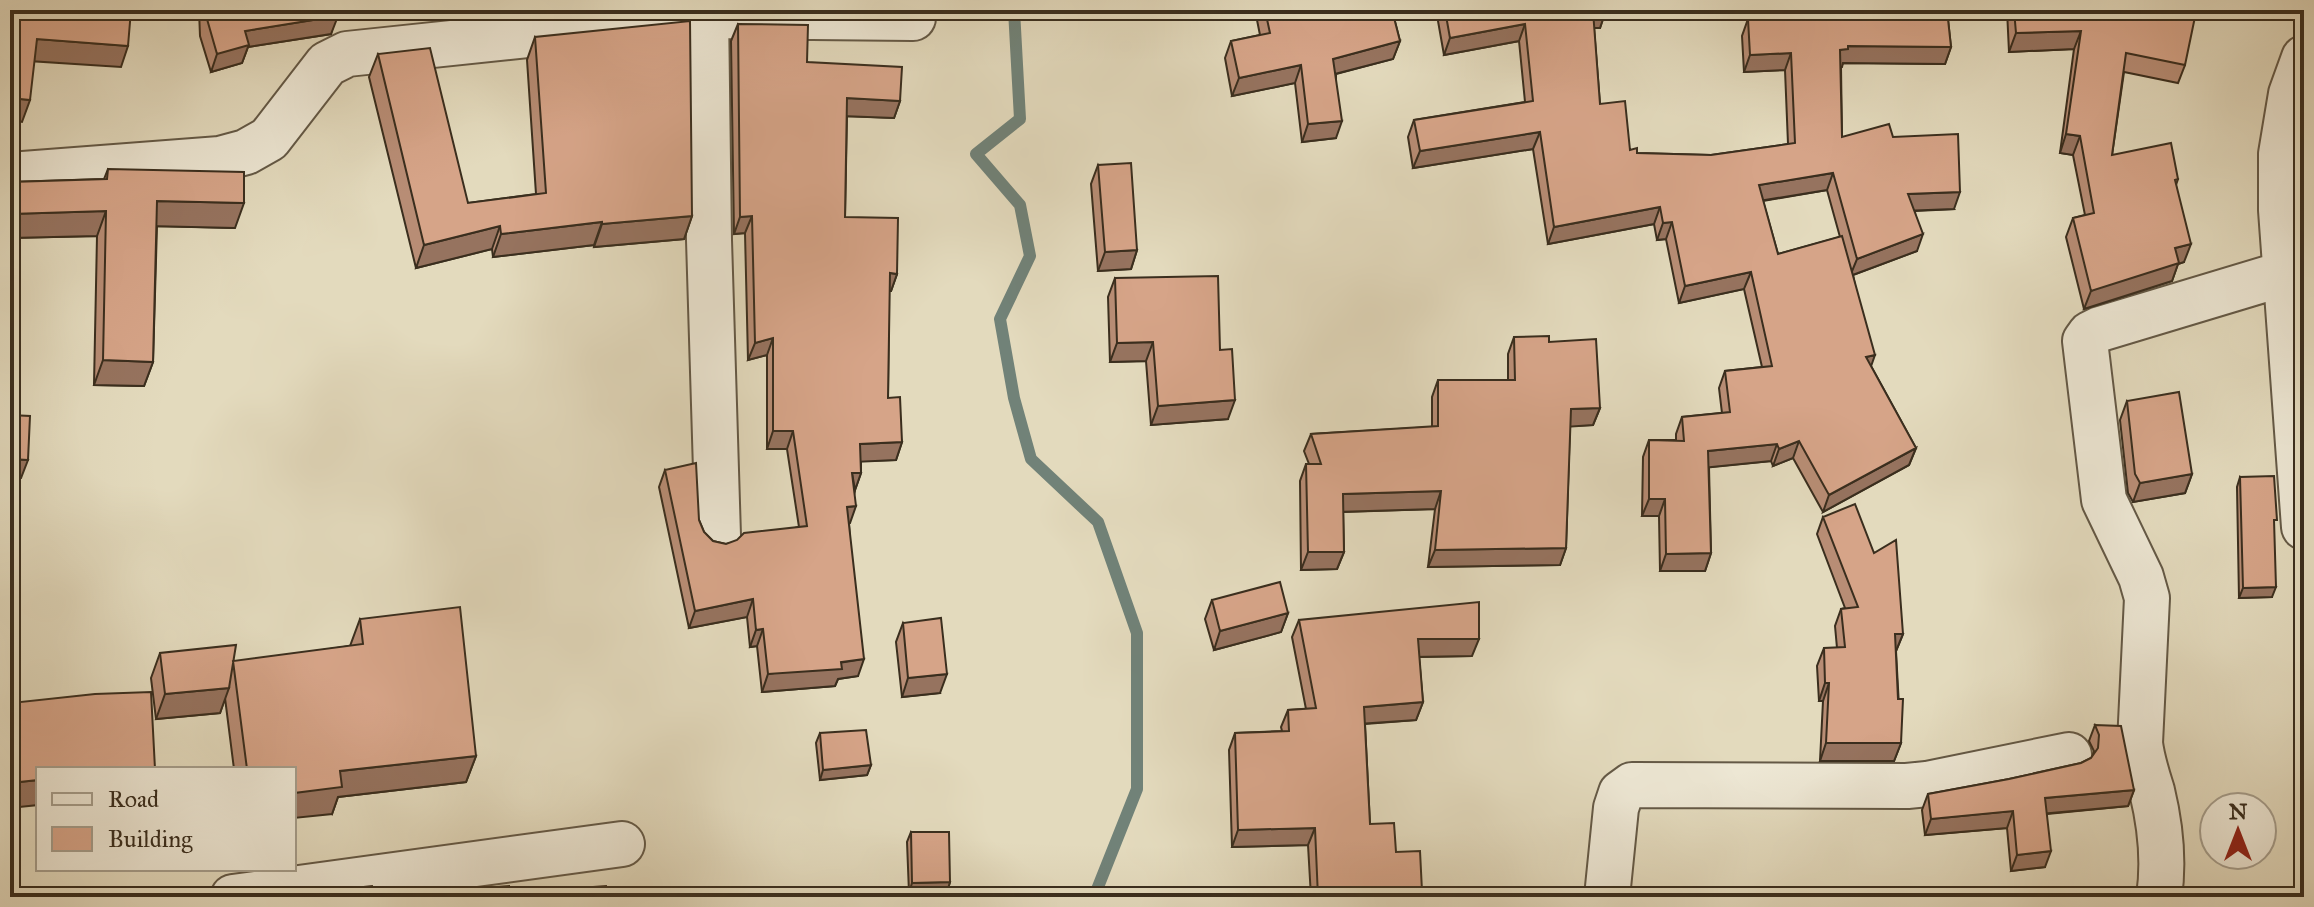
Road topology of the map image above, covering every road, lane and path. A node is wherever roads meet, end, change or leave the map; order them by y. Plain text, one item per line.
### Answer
1 (706, 13) edge
2 (913, 18) dead end
3 (2304, 58) edge
4 (10, 175) edge
5 (2286, 273) junction
6 (2304, 527) edge
7 (718, 536) dead end
8 (2069, 755) dead end
9 (622, 844) dead end
10 (233, 897) edge
11 (1607, 897) edge
12 (2159, 897) edge

1 - 2 street
1 - 4 street
1 - 7 street
3 - 5 street
5 - 6 street
5 - 12 street
8 - 11 street
9 - 10 street

